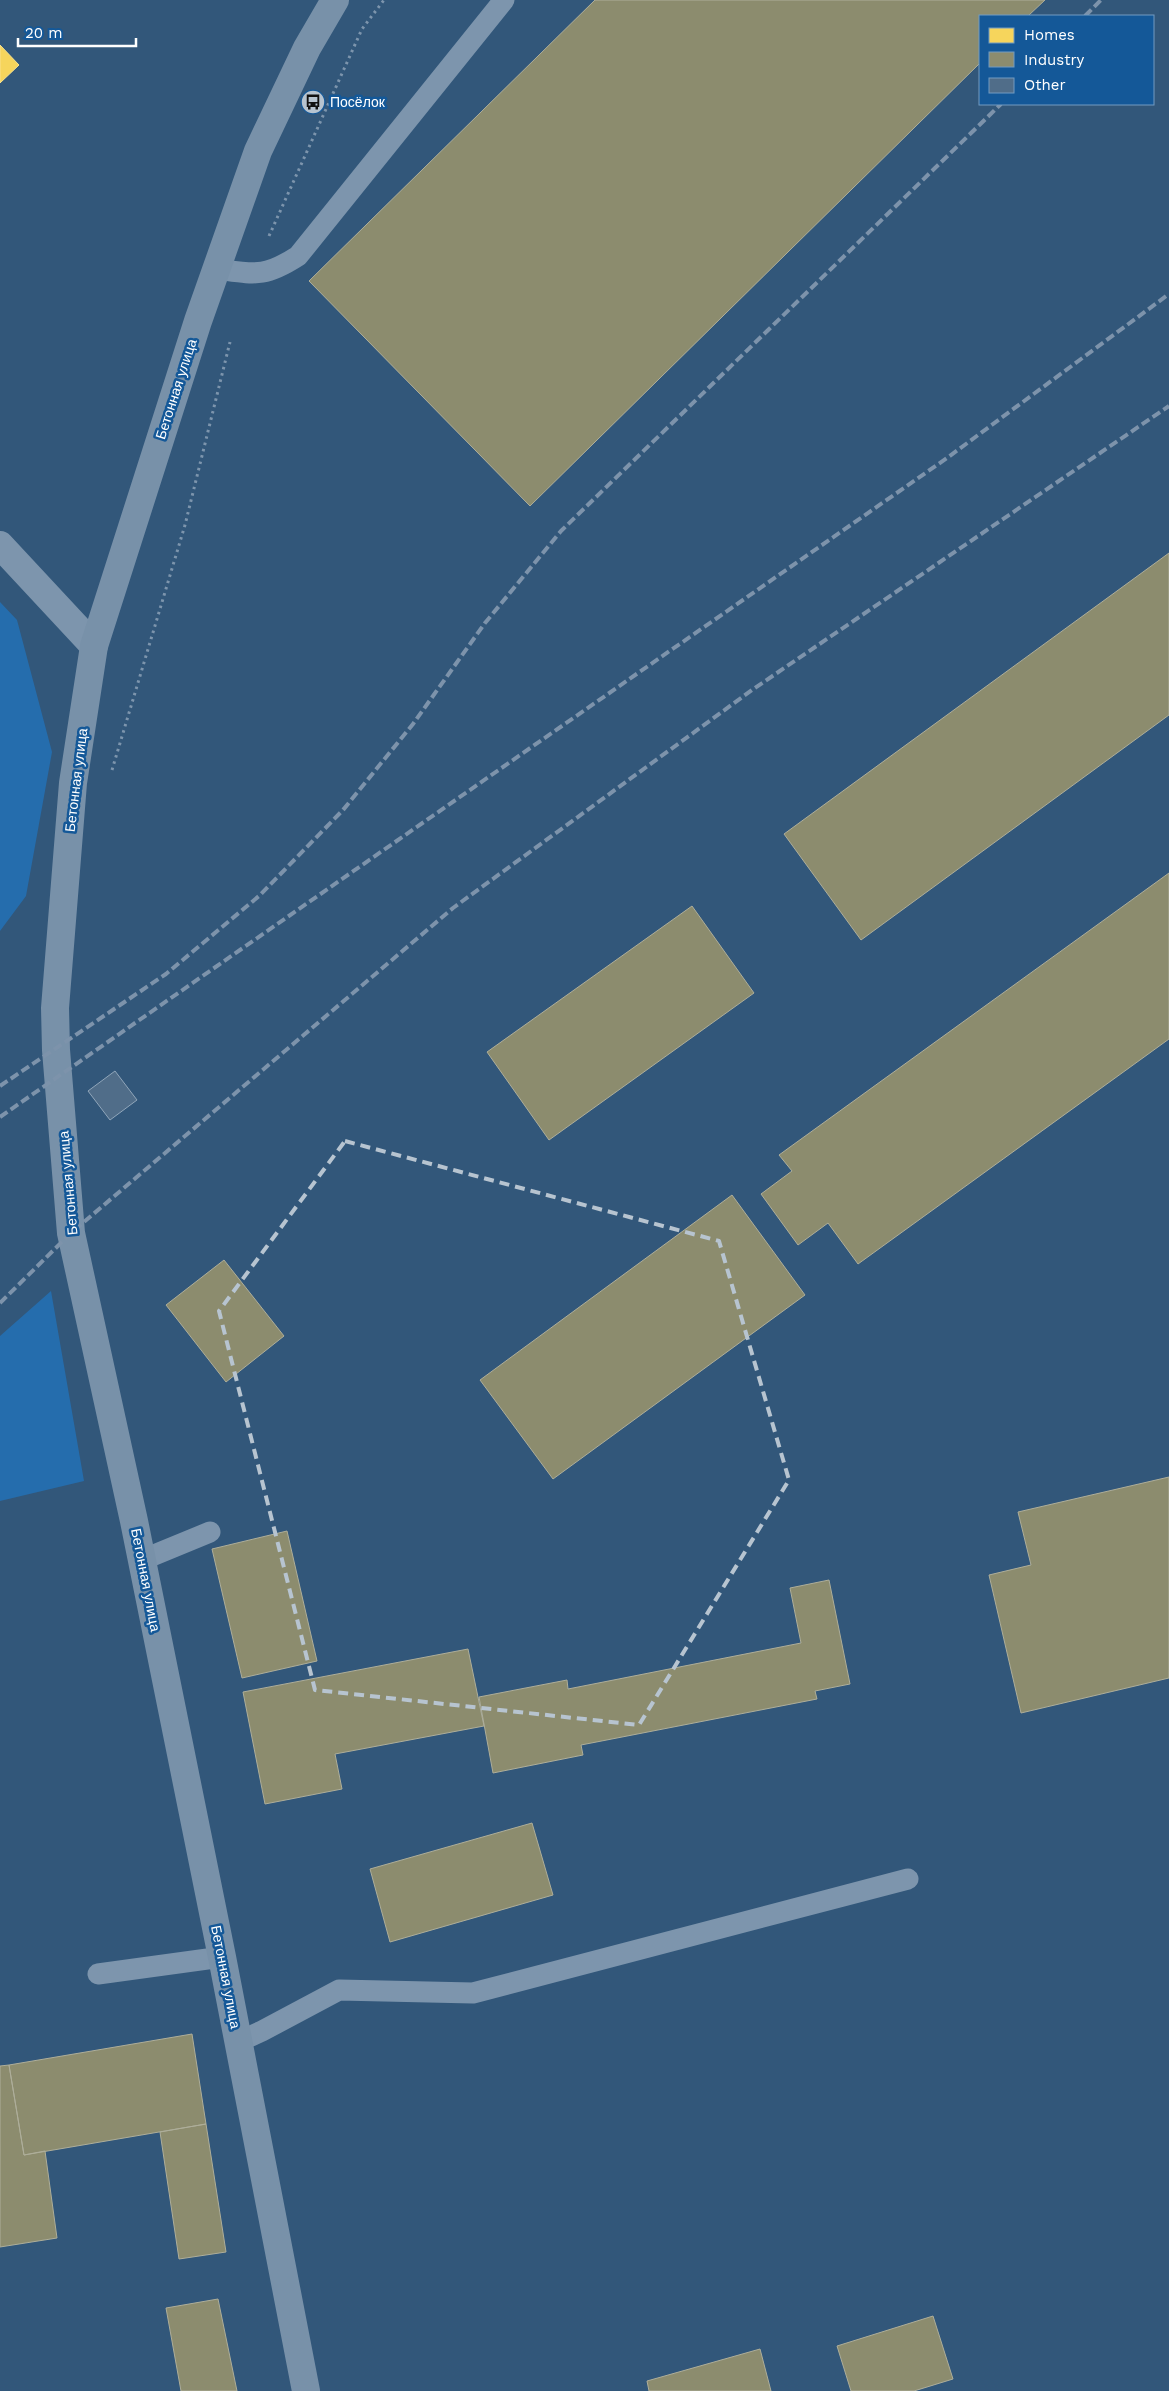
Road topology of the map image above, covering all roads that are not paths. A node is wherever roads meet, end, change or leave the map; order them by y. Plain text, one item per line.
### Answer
1 (335, 0) edge
2 (504, 0) edge
3 (216, 269) junction
4 (0, 545) edge
5 (94, 646) junction
6 (210, 1532) dead end
7 (142, 1560) junction
8 (908, 1879) dead end
9 (222, 1957) junction
10 (98, 1974) dead end
11 (238, 2042) junction
12 (306, 2391) edge

1 - 3 street, Бетонная улица
2 - 3 lane
3 - 5 street, Бетонная улица
4 - 5 street
5 - 7 street, Бетонная улица
6 - 7 lane
7 - 9 street, Бетонная улица
8 - 11 lane
9 - 10 lane
9 - 11 street, Бетонная улица
11 - 12 street, Бетонная улица

